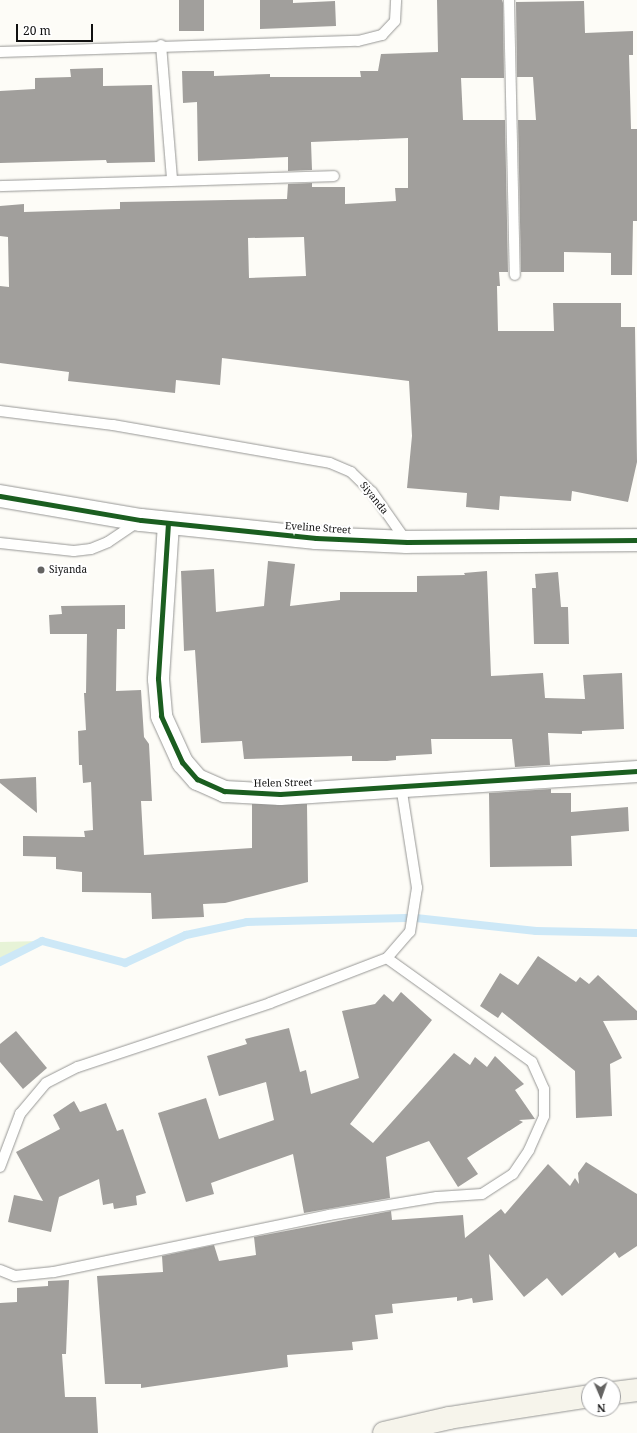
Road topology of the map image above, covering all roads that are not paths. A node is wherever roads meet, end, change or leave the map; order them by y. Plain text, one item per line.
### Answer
1 (396, 0) edge
2 (509, 0) edge
3 (161, 45) junction
4 (0, 52) edge
5 (334, 176) dead end
6 (172, 180) junction
7 (0, 186) edge
8 (515, 275) dead end
9 (0, 411) edge
10 (0, 496) edge
11 (140, 520) junction
12 (168, 523) junction
13 (637, 540) edge
14 (407, 542) junction
15 (0, 544) edge
16 (637, 771) edge
17 (401, 786) junction
18 (387, 958) junction
19 (0, 1167) edge
20 (0, 1270) edge
21 (637, 1390) edge
22 (621, 1392) edge
23 (581, 1397) edge
24 (384, 1433) edge

1 - 3 lane
2 - 8 lane
3 - 4 lane
3 - 6 lane
5 - 6 lane
6 - 7 lane
9 - 14 lane, Siyanda
10 - 11 street, Eveline Street
11 - 12 street, Eveline Street
11 - 15 lane
12 - 14 street, Eveline Street
12 - 17 street, Helen Street
13 - 14 street, Eveline Street
16 - 17 street, Helen Street
17 - 18 lane
18 - 19 lane
18 - 20 lane
21 - 22 main road
23 - 24 main road

